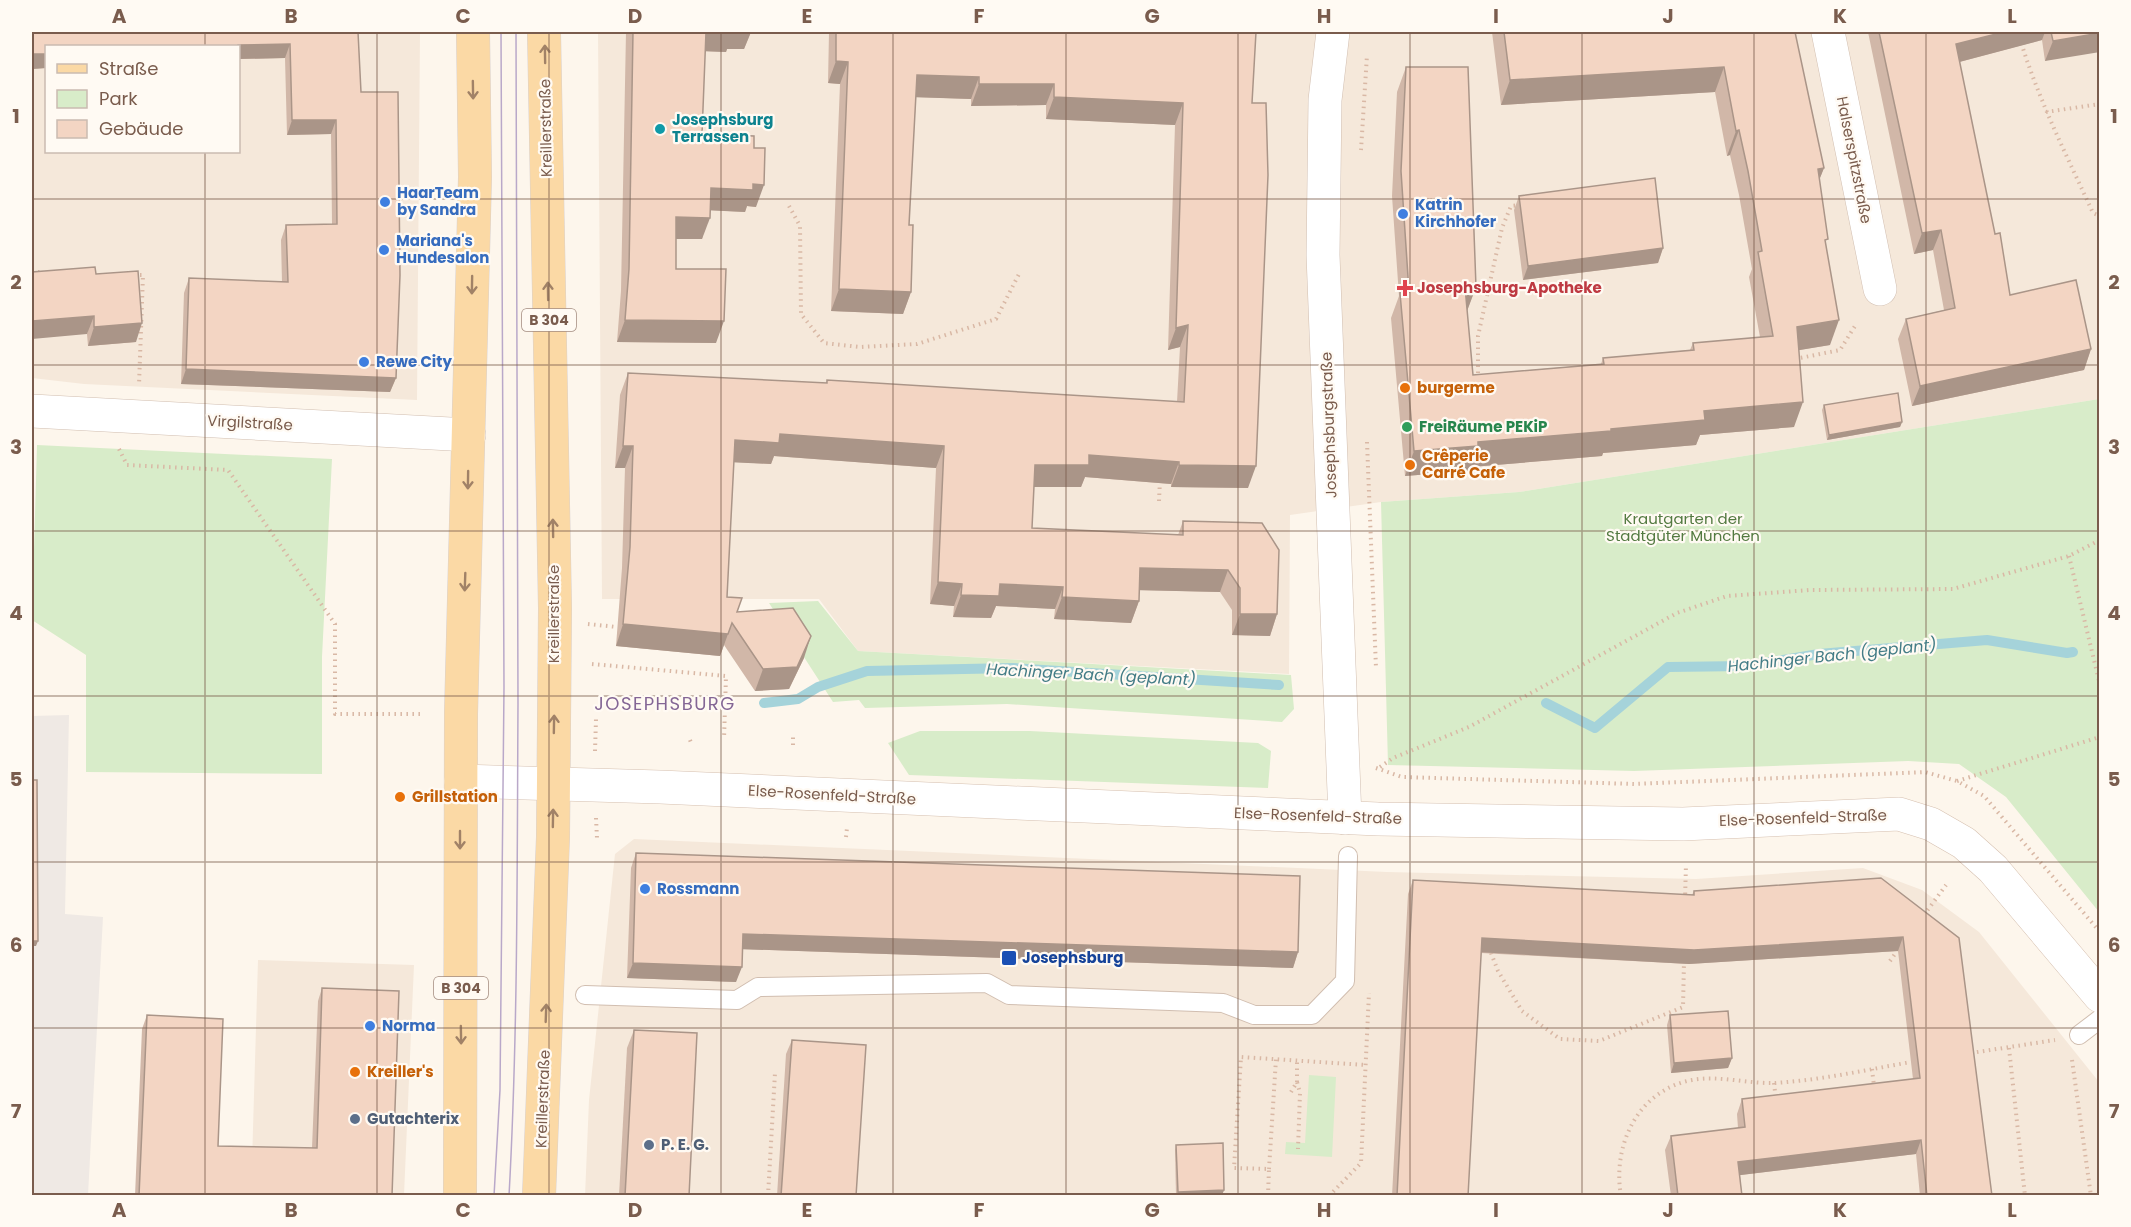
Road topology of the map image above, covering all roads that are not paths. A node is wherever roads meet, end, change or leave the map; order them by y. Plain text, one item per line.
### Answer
1 (472, 32) edge
2 (544, 32) edge
3 (1333, 32) edge
4 (1828, 32) edge
5 (1880, 289) dead end
6 (32, 411) edge
7 (469, 435) junction
8 (461, 781) junction
9 (554, 783) junction
10 (1345, 818) junction
11 (1348, 856) dead end
12 (585, 994) dead end
13 (2100, 996) edge
14 (2100, 1019) edge
15 (2074, 1036) road end
16 (460, 1196) edge
17 (539, 1196) edge

1 -> 7 main road, B 304
9 -> 2 main road, Kreillerstraße / B 304
3 - 10 street, Josephsburgstraße
4 - 5 street, Halserspitzstraße
6 - 7 street, Virgilstraße
7 -> 8 main road, B 304
8 - 9 street, Else-Rosenfeld-Straße
8 -> 16 main road, B 304
9 - 10 street, Else-Rosenfeld-Straße
17 -> 9 main road, Kreillerstraße / B 304
10 - 13 street, Else-Rosenfeld-Straße
11 - 12 lane
14 - 15 lane

